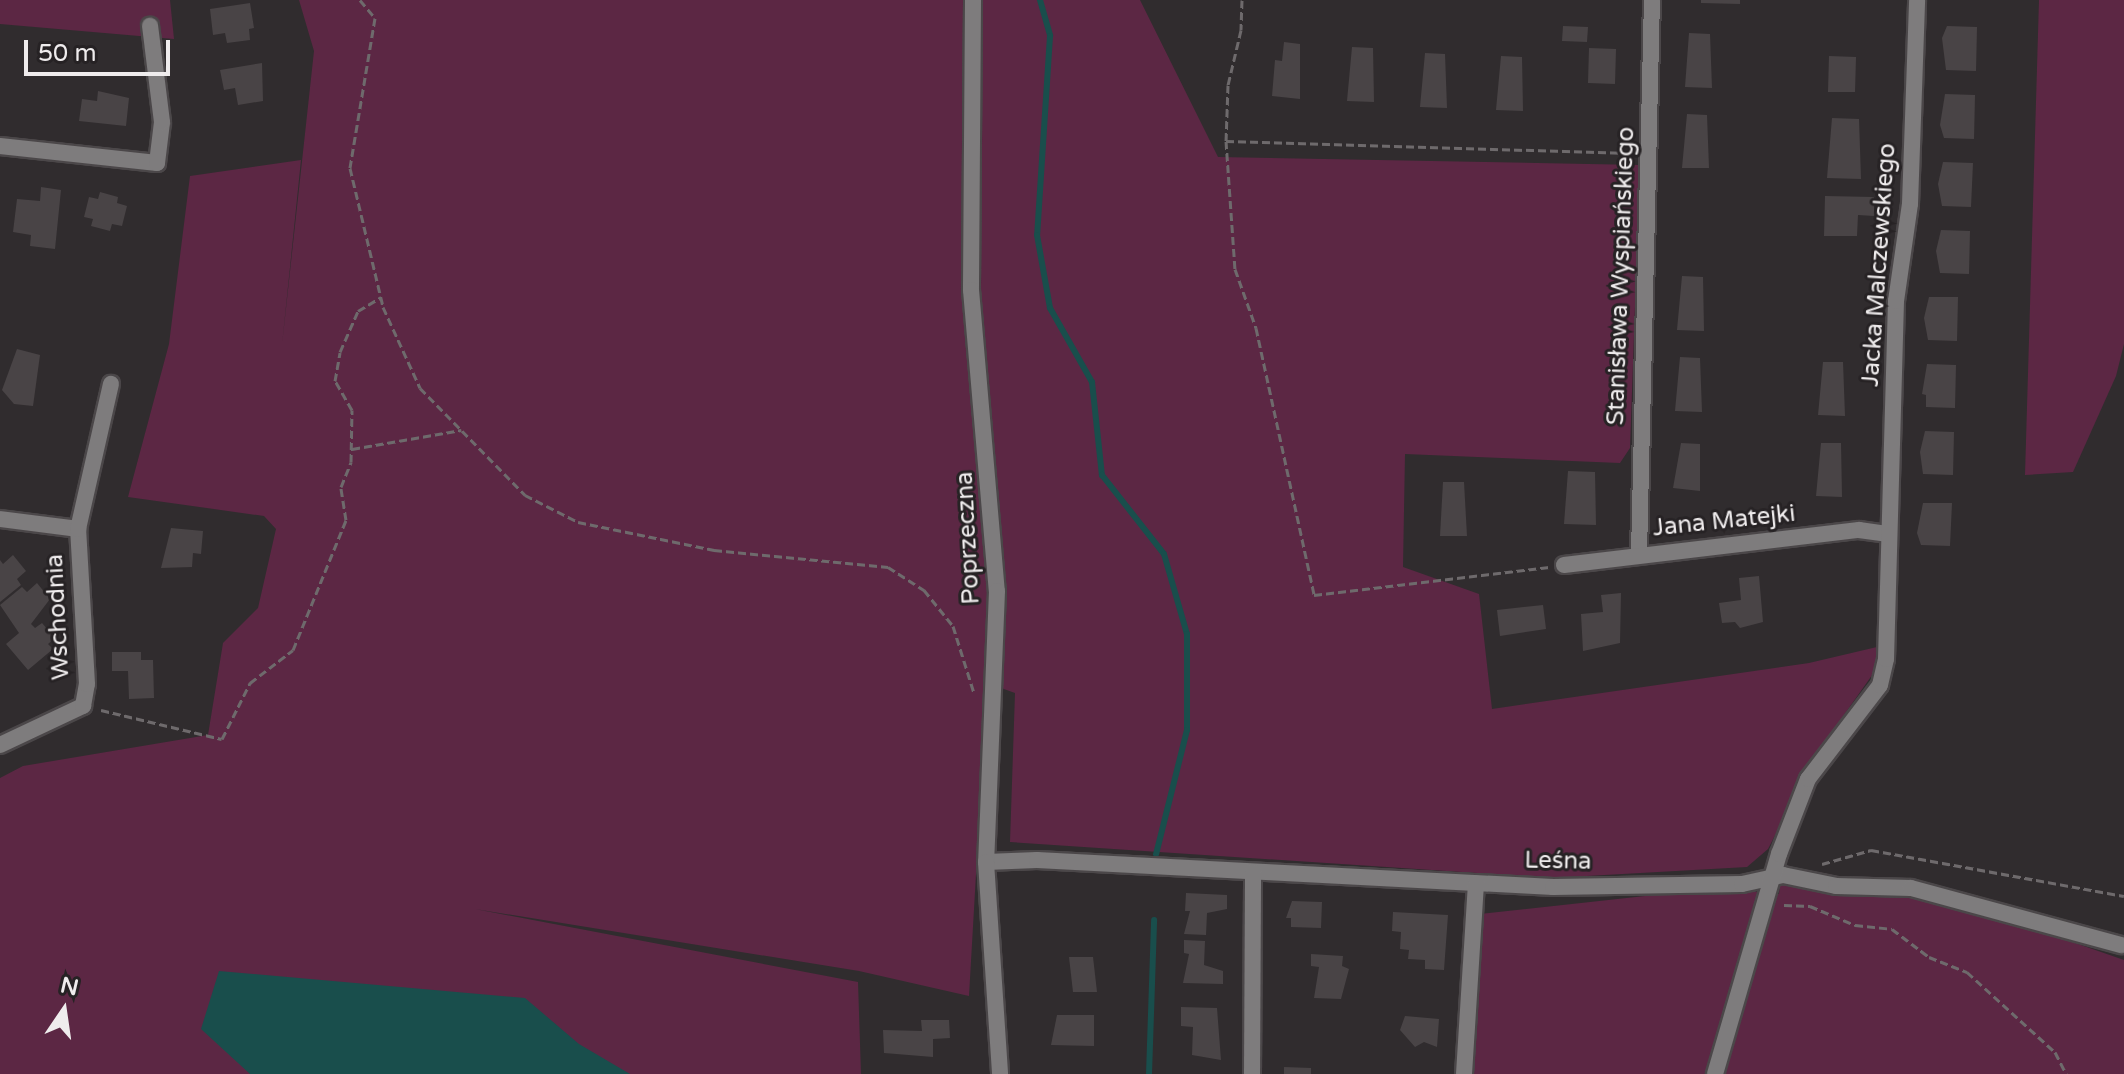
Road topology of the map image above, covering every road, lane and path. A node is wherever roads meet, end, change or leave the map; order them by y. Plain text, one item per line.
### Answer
1 (360, 0) edge
2 (973, 0) edge
3 (1242, 0) edge
4 (1652, 0) edge
5 (1917, 0) edge
6 (150, 26) dead end
7 (1226, 141) junction
8 (0, 146) edge
9 (1649, 153) junction
10 (381, 297) junction
11 (111, 384) dead end
12 (461, 430) junction
13 (352, 449) junction
14 (0, 519) edge
15 (78, 529) junction
16 (1889, 534) junction
17 (1639, 554) junction
18 (1564, 565) joint
19 (975, 696) dead end
20 (83, 706) junction
21 (0, 745) edge
22 (986, 862) junction
23 (1812, 867) dead end
24 (1253, 872) junction
25 (1774, 876) junction
26 (1476, 883) junction
27 (2124, 896) edge
28 (1768, 904) junction
29 (2121, 945) dead end
30 (1000, 1074) edge
31 (1252, 1074) edge
32 (1464, 1074) edge
33 (1715, 1074) edge
34 (2066, 1074) edge

1 - 10 path
2 - 22 street, Poprzeczna
3 - 7 path
4 - 9 street, Stanisława Wyspiańskiego
5 - 16 street, Jacka Malczewskiego
6 - 8 street
7 - 9 path
7 - 18 path
9 - 17 street, Stanisława Wyspiańskiego
10 - 12 path
10 - 13 path
11 - 15 street, Wschodnia
12 - 13 path
12 - 19 path
13 - 20 path
14 - 15 street
15 - 20 street, Wschodnia
16 - 17 street, Jana Matejki
16 - 25 street, Jacka Malczewskiego
17 - 18 street, Jana Matejki
20 - 21 street, Wschodnia
22 - 24 street, Leśna
22 - 30 street, Poprzeczna
23 - 27 path
24 - 26 street, Leśna
24 - 31 street
25 - 26 street, Leśna
25 - 28 street, Jacka Malczewskiego
25 - 29 street, Leśna
26 - 32 street
28 - 33 street, Jacka Malczewskiego
28 - 34 path

